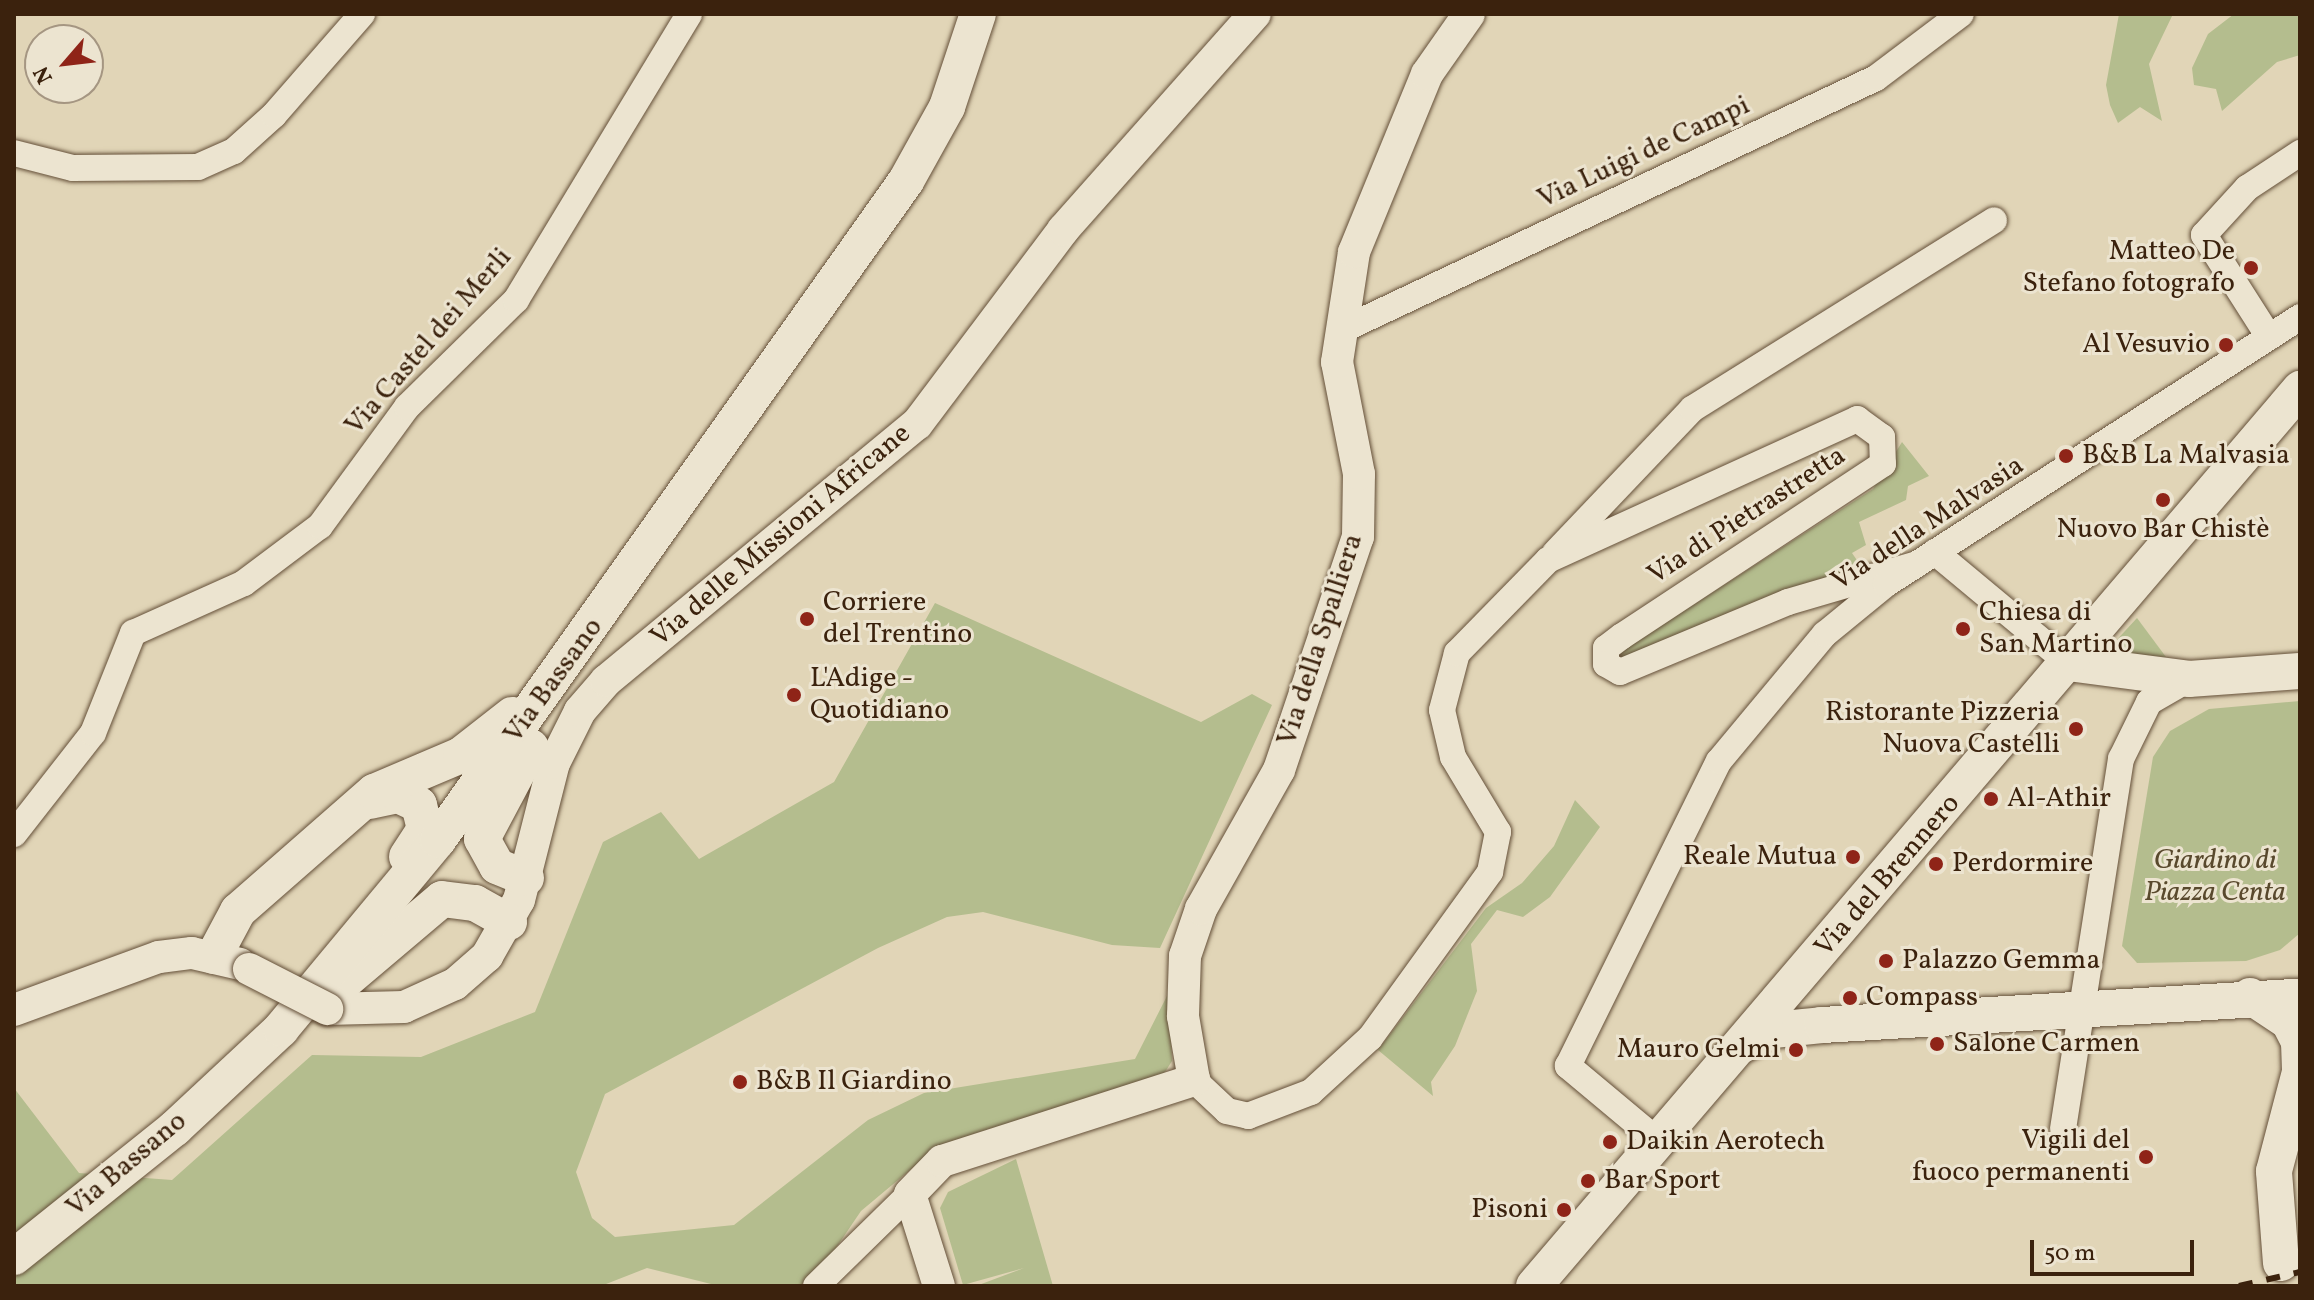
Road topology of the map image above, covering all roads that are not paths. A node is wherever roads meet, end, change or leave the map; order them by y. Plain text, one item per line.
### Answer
1 (362, 14) edge
2 (689, 14) edge
3 (978, 14) edge
4 (1255, 14) edge
5 (1469, 14) edge
6 (1961, 14) edge
7 (14, 153) edge
8 (2300, 153) edge
9 (1994, 220) dead end
10 (2300, 317) edge
11 (1342, 330) junction
12 (2269, 337) junction
13 (2300, 389) edge
14 (1926, 558) junction
15 (1548, 560) junction
16 (573, 655) junction
17 (2068, 663) junction
18 (2300, 671) edge
19 (2189, 679) junction
20 (364, 803) junction
21 (14, 834) edge
22 (526, 878) junction
23 (509, 922) junction
24 (214, 956) junction
25 (1807, 969) junction
26 (2300, 973) edge
27 (2248, 996) junction
28 (2300, 997) edge
29 (14, 1010) edge
30 (2078, 1011) junction
31 (1822, 1025) junction
32 (281, 1029) junction
33 (1741, 1046) junction
34 (2300, 1072) edge
35 (1194, 1080) junction
36 (2063, 1129) dead end
37 (1659, 1142) junction
38 (910, 1194) junction
39 (14, 1257) edge
40 (2281, 1263) dead end
41 (816, 1286) edge
42 (939, 1286) edge
43 (1534, 1286) edge

1 - 7 street
2 - 21 street, Via Castel dei Merli
3 - 16 main road, Via Bassano
4 - 22 street, Via delle Missioni Africane
5 - 11 street, Via della Spalliera
6 - 11 street, Via Luigi de Campi
8 - 12 street
9 - 15 street, Via di Pietrastretta
10 - 12 street, Via della Malvasia
11 - 35 street, Via della Spalliera
12 - 14 street, Via della Malvasia
13 - 17 main road, Via del Brennero
14 - 15 street, Via di Pietrastretta
14 - 17 street
14 - 37 street, Via della Malvasia
15 - 35 street, Via di Pietrastretta
16 - 20 main road
16 - 22 main road
16 - 32 main road, Via Bassano
17 - 19 main road
17 - 25 main road, Via del Brennero
18 - 19 main road
19 - 30 street
20 - 24 main road
20 - 32 main road
22 - 23 street, Via delle Missioni Africane
23 - 24 street, Via delle Missioni Africane, bridge
23 - 32 main road
24 - 29 street
25 - 31 main road
25 - 33 main road, Via del Brennero
26 - 27 main road
27 - 28 main road
27 - 30 main road
27 - 34 main road
30 - 31 main road
30 - 36 street
31 - 33 main road
32 - 39 main road, Via Bassano
33 - 37 main road, Via del Brennero
34 - 40 main road
35 - 38 street
37 - 43 main road, Via del Brennero
38 - 41 street
38 - 42 street

